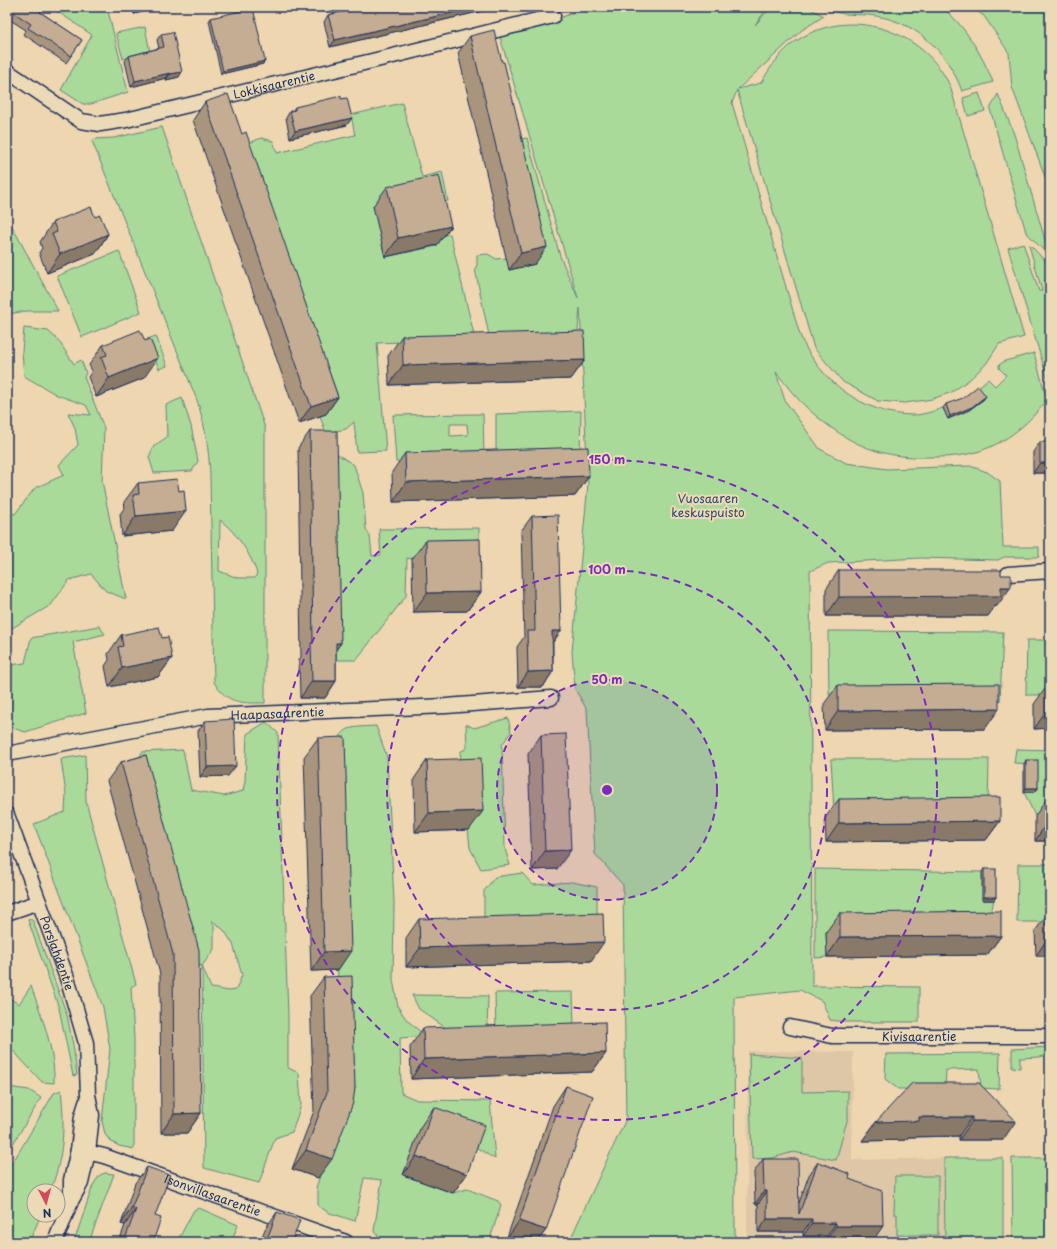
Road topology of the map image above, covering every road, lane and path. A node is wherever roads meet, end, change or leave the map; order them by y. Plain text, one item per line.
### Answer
1 (553, 16) dead end
2 (7, 71) edge
3 (1050, 571) edge
4 (1008, 574) edge
5 (551, 698) dead end
6 (7, 754) edge
7 (7, 815) edge
8 (39, 902) junction
9 (7, 913) edge
10 (790, 1027) dead end
11 (1050, 1036) edge
12 (83, 1151) junction
13 (55, 1242) edge
14 (346, 1242) edge

1 - 2 street, Lokkisaarentie
3 - 4 street
5 - 6 street, Haapasaarentie
7 - 8 street, Porslahdentie
8 - 9 street
8 - 12 street, Porslahdentie
10 - 11 street, Kivisaarentie
12 - 13 street, Porslahdentie
12 - 14 street, Isonvillasaarentie

